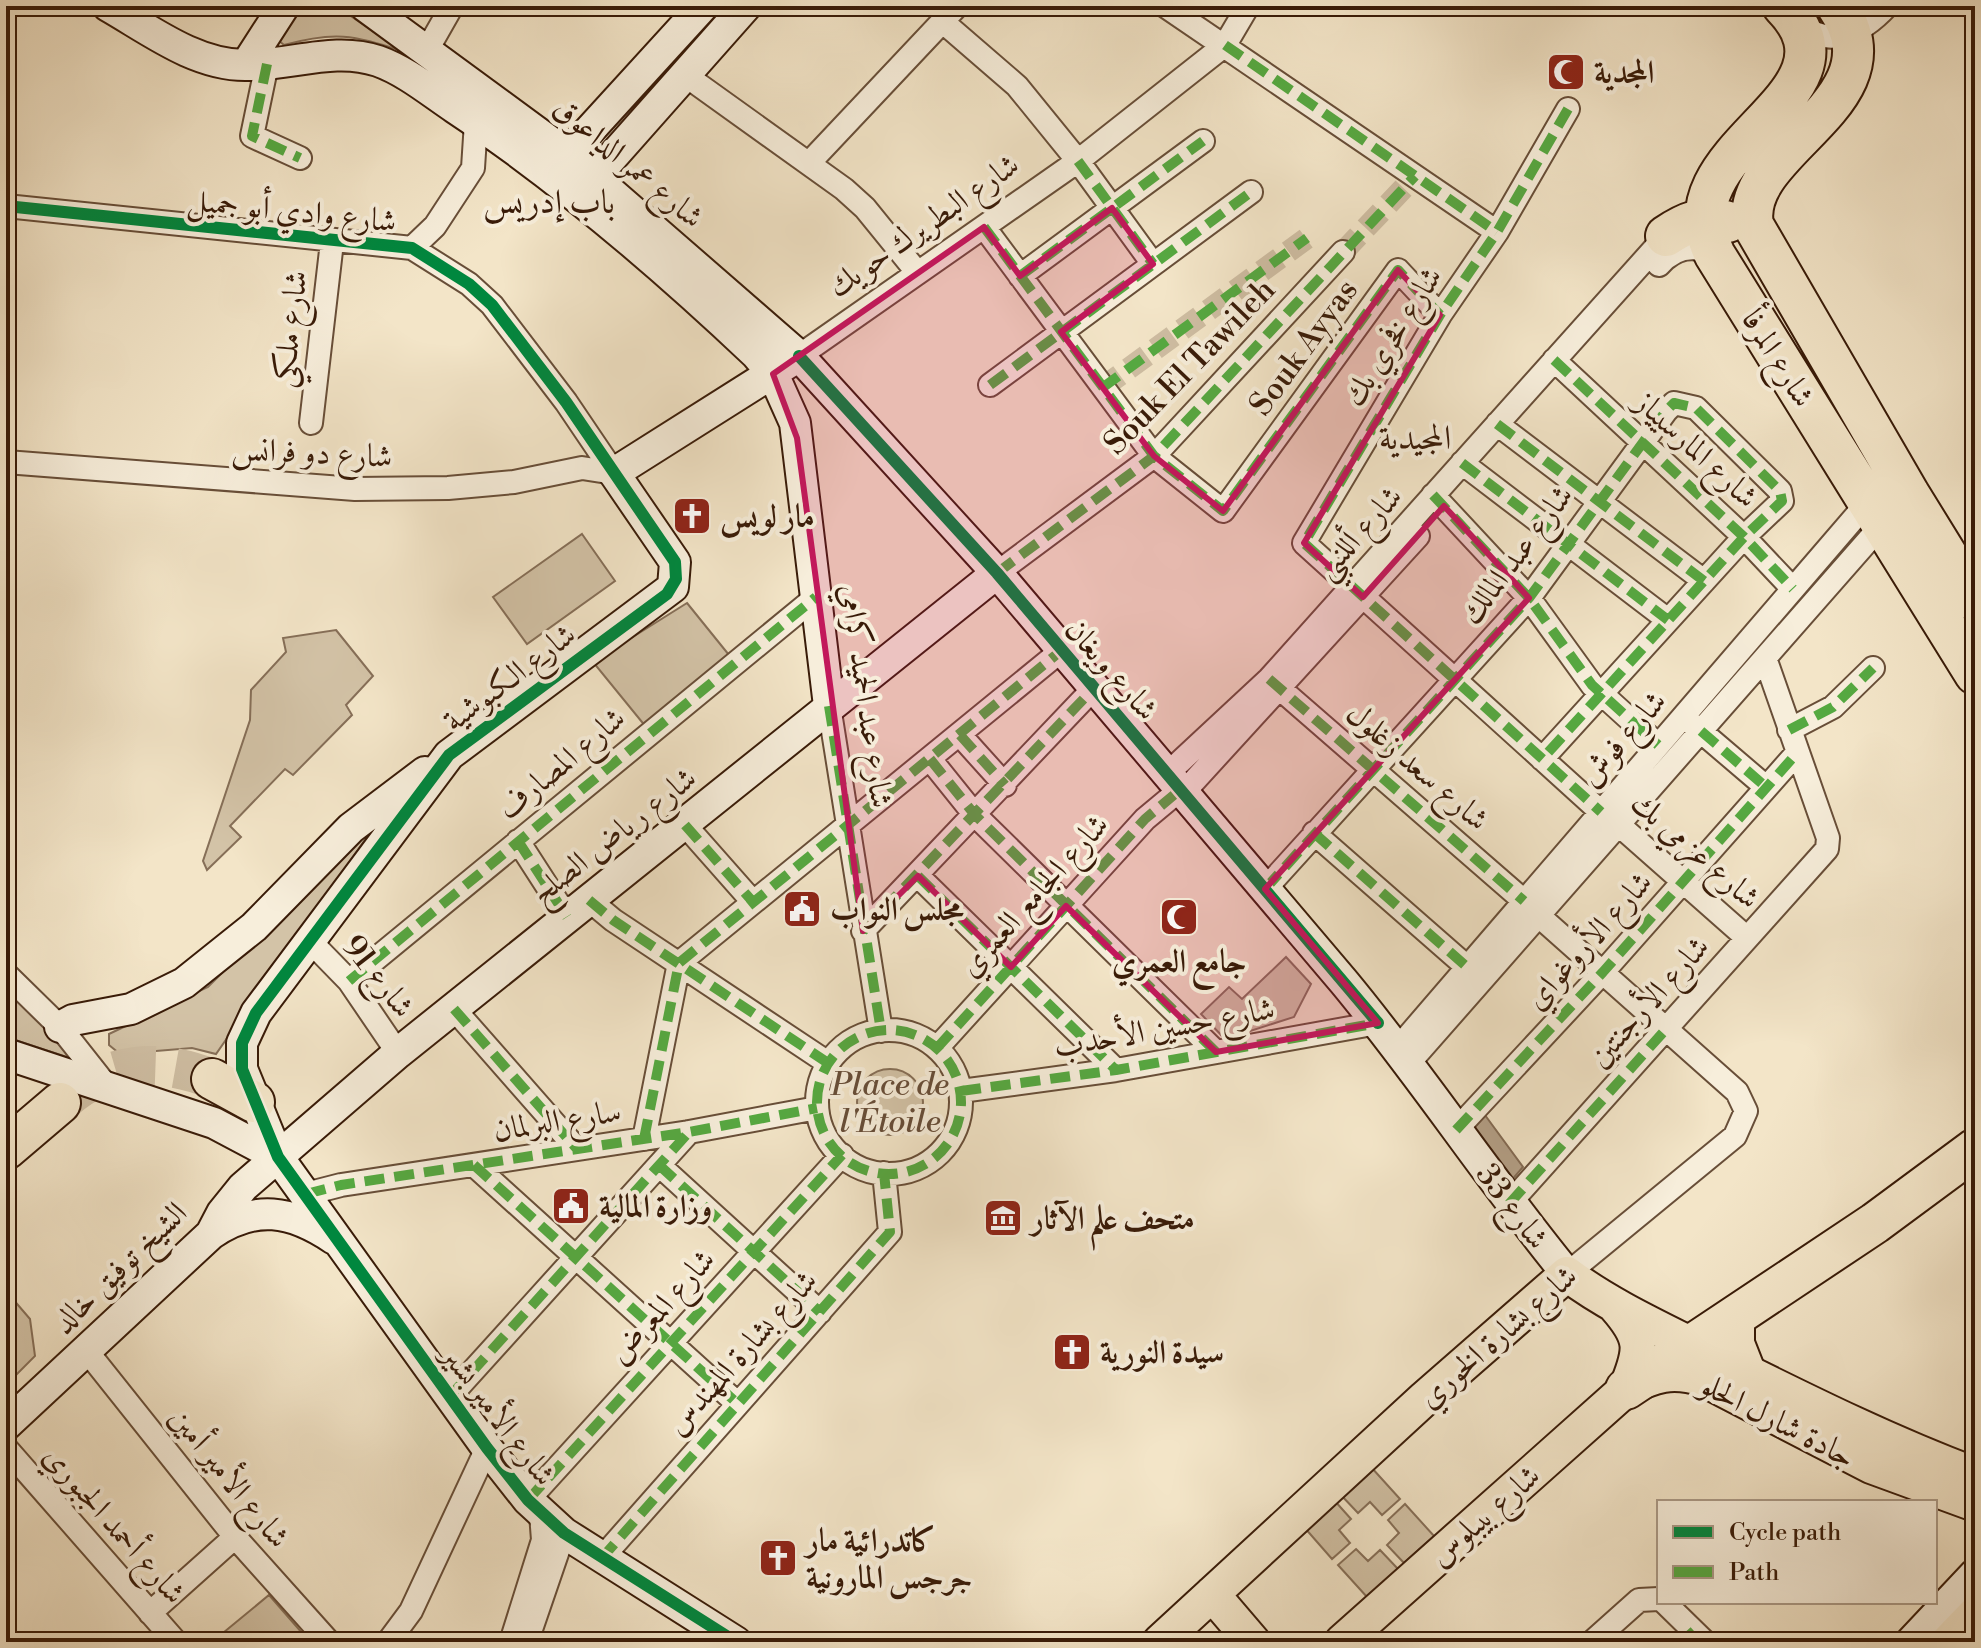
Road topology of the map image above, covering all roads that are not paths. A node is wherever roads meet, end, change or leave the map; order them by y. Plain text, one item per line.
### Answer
1 (108, 6) edge
2 (284, 6) edge
3 (365, 6) edge
4 (452, 6) edge
5 (703, 6) edge
6 (746, 6) edge
7 (1165, 6) edge
8 (1248, 6) edge
9 (1887, 6) edge
10 (1787, 11) edge
11 (950, 14) edge
12 (1846, 21) edge
13 (1225, 45) junction
14 (427, 50) junction
15 (256, 65) junction
16 (685, 75) junction
17 (1801, 77) junction
18 (1568, 109) dead end
19 (476, 122) junction
20 (1203, 141) dead end
21 (300, 158) dead end
22 (1078, 161) junction
23 (810, 162) junction
24 (558, 165) junction
25 (586, 188) junction
26 (1251, 192) dead end
27 (6, 206) edge
28 (1112, 208) junction
29 (1711, 218) junction
30 (984, 227) junction
31 (1497, 232) junction
32 (1666, 236) joint
33 (332, 242) junction
34 (1763, 247) junction
35 (412, 248) junction
36 (1343, 252) tunnel mouth
37 (1153, 264) junction
38 (917, 272) junction
39 (1020, 276) junction
40 (1440, 315) junction
41 (1061, 332) junction
42 (799, 356) junction
43 (1560, 365) junction
44 (773, 374) junction
45 (990, 385) dead end
46 (311, 423) dead end
47 (1504, 428) junction
48 (1642, 442) junction
49 (1154, 456) junction
50 (6, 462) edge
51 (1468, 467) junction
52 (614, 473) junction
53 (1902, 482) junction
54 (1597, 500) junction
55 (1439, 501) junction
56 (1874, 514) junction
57 (1744, 537) junction
58 (1567, 543) junction
59 (997, 573) junction
60 (1704, 581) junction
61 (1793, 589) junction
62 (1358, 592) junction
63 (816, 597) junction
64 (1529, 598) junction
65 (1975, 601) edge
66 (1668, 620) junction
67 (1062, 650) junction
68 (1765, 658) junction
69 (1873, 668) dead end
70 (1975, 674) edge
71 (1455, 681) junction
72 (1275, 684) junction
73 (1094, 688) junction
74 (1601, 693) junction
75 (829, 706) junction
76 (1683, 716) junction
77 (1789, 730) junction
78 (1701, 731) junction
79 (960, 735) junction
80 (1658, 745) junction
81 (1797, 753) junction
82 (449, 755) junction
83 (930, 759) junction
84 (1542, 759) junction
85 (1371, 768) junction
86 (1178, 784) junction
87 (1005, 785) junction
88 (1766, 787) junction
89 (975, 815) junction
90 (1607, 816) junction
91 (685, 825) junction
92 (848, 825) junction
93 (1314, 833) junction
94 (518, 841) junction
95 (918, 876) junction
96 (1683, 881) junction
97 (1265, 889) junction
98 (753, 902) junction
99 (1066, 906) junction
100 (578, 908) junction
101 (1531, 909) junction
102 (863, 931) junction
103 (1747, 938) junction
104 (309, 940) junction
105 (679, 963) junction
106 (1011, 967) junction
107 (1467, 967) junction
108 (1603, 972) junction
109 (6, 974) edge
110 (349, 981) junction
111 (454, 1009) junction
112 (1378, 1023) junction
113 (60, 1027) junction
114 (1667, 1028) junction
115 (881, 1031) junction
116 (937, 1048) junction
117 (1216, 1052) junction
118 (398, 1053) junction
119 (6, 1054) edge
120 (1403, 1056) junction
121 (828, 1063) junction
122 (6, 1069) edge
123 (1116, 1070) junction
124 (212, 1079) tunnel mouth
125 (961, 1091) junction
126 (108, 1094) junction
127 (254, 1102) junction
128 (60, 1103) tunnel mouth
129 (817, 1108) junction
130 (1456, 1130) junction
131 (689, 1132) junction
132 (644, 1139) junction
133 (6, 1149) edge
134 (577, 1149) junction
135 (1975, 1149) edge
136 (842, 1155) junction
137 (278, 1157) junction
138 (474, 1165) junction
139 (659, 1165) junction
140 (884, 1173) junction
141 (306, 1194) junction
142 (1509, 1204) junction
143 (211, 1234) junction
144 (347, 1248) junction
145 (754, 1251) junction
146 (576, 1257) junction
147 (1567, 1274) junction
148 (1615, 1305) junction
149 (820, 1312) junction
150 (1734, 1318) junction
151 (670, 1343) junction
152 (1689, 1343) junction
153 (86, 1350) junction
154 (1745, 1372) junction
155 (1626, 1389) junction
156 (451, 1395) junction
157 (738, 1404) junction
158 (6, 1425) edge
159 (6, 1448) edge
160 (487, 1448) junction
161 (1975, 1475) edge
162 (1975, 1504) edge
163 (534, 1507) junction
164 (564, 1533) junction
165 (235, 1537) junction
166 (601, 1559) junction
167 (1975, 1574) edge
168 (1212, 1594) junction
169 (1657, 1600) edge
170 (1665, 1604) edge
171 (150, 1613) junction
172 (1975, 1614) edge
173 (1694, 1638) edge
174 (176, 1642) edge
175 (329, 1642) edge
176 (388, 1642) edge
177 (511, 1642) edge
178 (526, 1642) edge
179 (736, 1642) edge
180 (1160, 1642) edge
181 (1253, 1642) edge
182 (1342, 1642) edge
183 (1592, 1642) edge
184 (1911, 1642) edge
185 (1948, 1642) edge

1 - 15 street
2 - 15 street
3 - 14 street, شارع عمر الداعوق
4 - 14 street
5 - 24 street
6 - 16 street
7 - 13 street
8 - 13 street, شارع البطريرك حويك
9 - 12 street
10 - 12 street
10 - 17 highway
11 - 22 street
11 - 23 street
12 - 17 street
12 - 34 highway, شارع المرفأ
13 - 22 street, شارع البطريرك حويك
13 - 31 street
14 - 24 street, شارع عمر الداعوق
15 - 19 street
15 - 21 street
16 - 23 street
16 - 25 street
17 - 29 highway
18 - 31 street, شارع فخري بك
19 - 24 street
19 - 35 street
20 - 28 street
22 - 28 street
22 - 30 street, شارع البطريرك حويك
23 - 38 street
24 - 25 street, شارع عمر الداعوق
25 - 42 street, شارع عمر الداعوق
25 - 44 street, شارع عمر الداعوق
26 - 37 street
27 - 33 street, شارع وادي أبو جميل
28 - 37 street
28 - 39 street
29 - 32 highway
29 - 34 highway
29 - 43 street, شارع أللنبي
29 - 56 highway, شارع المرفأ
30 - 38 street, شارع البطريرك حويك
30 - 39 street
31 - 40 street, شارع فخري بك
32 - 43 street, شارع أللنبي
33 - 35 street, شارع وادي أبو جميل
33 - 46 street, شارع ملكي
34 - 53 highway, شارع المرفأ
35 - 52 street, شارع وادي أبو جميل
36 - 49 street, Souk El Tawileh
37 - 41 street
38 - 42 street, شارع البطريرك حويك
39 - 41 street
40 - 49 street, Souk Ayyas
40 - 62 street, شارع فخري بك
41 - 45 street
41 - 49 street
42 - 44 street, شارع البطريرك حويك
42 - 59 street, شارع ويغان
43 - 47 street, شارع أللنبي
43 - 48 street, شارع المارسيياز
44 - 52 street, شارع البطريرك حويك
44 - 63 street, شارع عبد الحميد كرامي
47 - 51 street, شارع أللنبي
47 - 54 street
48 - 54 street, شارع عبد المالك
48 - 57 street, شارع المارسيياز
48 - 57 street, شارع عبد المالك
49 - 59 street, Souk El Tawileh
50 - 52 street, شارع دو فرانس
51 - 55 street, شارع أللنبي
51 - 58 street
52 - 82 street, شارع الكبوشية
53 - 56 street, شارع فوش
53 - 65 highway, شارع المرفأ
54 - 58 street, شارع عبد المالك
54 - 60 street
55 - 62 street, شارع أللنبي
55 - 64 street
56 - 61 street, شارع فوش
56 - 68 street, شارع فوش
56 - 70 highway, شارع المرفأ
57 - 60 street
57 - 61 street, شارع المارسيياز
58 - 64 street, شارع عبد المالك
58 - 66 street
59 - 67 street, شارع ويغان
59 - 75 street, شارع رياض الصلح
60 - 66 street
61 - 76 street, شارع فوش
62 - 71 street, شارع عزمي بك
62 - 72 street, شارع أللنبي
63 - 75 street, شارع عبد الحميد كرامي
63 - 94 street, شارع المصارف
64 - 71 street, شارع عبد المالك
64 - 74 street
66 - 74 street
67 - 73 street, شارع ويغان
67 - 79 street
68 - 77 street
68 - 78 street, شارع فوش
69 - 77 street
71 - 84 street, شارع عزمي بك
71 - 85 street, شارع عبد المالك
72 - 85 street, شارع سعد زغلول
72 - 86 street, شارع أللنبي
73 - 86 street, شارع ويغان
73 - 87 street
74 - 80 street
74 - 84 street
75 - 91 street, شارع رياض الصلح
75 - 92 street, شارع عبد الحميد كرامي
76 - 78 street
76 - 80 street, شارع فوش
77 - 81 street
78 - 88 street
78 - 90 street, شارع فوش
79 - 83 street
79 - 87 street
80 - 90 street, شارع فوش
81 - 88 street, شارع الأروغواي
81 - 103 street, شارع الأرجنتين
82 - 104 street, شارع الكبوشية
82 - 113 street
83 - 89 street
83 - 92 street
84 - 90 street, شارع عزمي بك
85 - 93 street, شارع عبد المالك
85 - 101 street, شارع سعد زغلول
86 - 97 street, شارع ويغان
86 - 99 street, شارع الجامع العمري
87 - 89 street
88 - 96 street, شارع الأروغواي
89 - 95 street
89 - 99 street
90 - 96 street, شارع عزمي بك
90 - 101 street, شارع فوش
91 - 98 street
91 - 100 street, شارع رياض الصلح
92 - 98 street
92 - 102 street, شارع عبد الحميد كرامي
93 - 97 street, شارع عبد المالك
93 - 107 street
94 - 100 street
94 - 110 street, شارع المصارف
95 - 102 street
95 - 106 street
96 - 103 street, شارع عزمي بك
96 - 108 street, شارع الأروغواي
97 - 112 street, شارع ويغان
98 - 105 street
99 - 106 street, شارع الجامع العمري
99 - 117 street
100 - 105 street
100 - 111 street, شارع رياض الصلح
101 - 107 street, شارع فوش
101 - 108 street, شارع سعد زغلول
101 - 120 street, شارع فوش
102 - 115 street, شارع عبد الحميد كرامي
103 - 114 street, شارع الأرجنتين
104 - 110 street, شارع 91
104 - 127 street, شارع الكبوشية
105 - 121 street
105 - 132 street
106 - 116 street, شارع الجامع العمري
106 - 123 street
107 - 120 street, شارع فوش
108 - 114 street, شارع سعد زغلول
108 - 130 street, شارع الأروغواي
109 - 113 street
110 - 118 street, شارع 91
111 - 118 street, شارع رياض الصلح
111 - 134 street
112 - 117 street, شارع حسين الأحدب
112 - 120 street, شارع 33
113 - 126 street
114 - 142 street, شارع الأرجنتين
114 - 147 street, شارع بشارة الخوري
115 - 116 street
115 - 121 street
116 - 125 street
117 - 123 street, شارع حسين الأحدب
118 - 137 street, شارع رياض الصلح
119 - 126 street
120 - 130 street, شارع 33
121 - 129 street
122 - 126 street
123 - 125 street, شارع حسين الأحدب
124 - 127 highway
125 - 140 street
126 - 137 street
127 - 137 street, شارع الكبوشية
128 - 133 highway
129 - 131 street, سارع البرلمان
129 - 136 street
130 - 142 street, شارع 33
131 - 132 street, سارع البرلمان
131 - 139 street
132 - 134 street, سارع البرلمان
134 - 138 street, سارع البرلمان
135 - 150 highway
136 - 140 street
136 - 145 street, شارع المعرض
137 - 141 street, شارع الأمير بشير
137 - 143 street, الشيخ توفيق خالد
138 - 141 street, سارع البرلمان
138 - 146 street
139 - 145 street
139 - 146 street
140 - 149 street, شارع بشارة المهندس
141 - 144 street, شارع الأمير بشير
142 - 147 street, شارع 33
143 - 144 street
143 - 153 street, الشيخ توفيق خالد
144 - 156 street, شارع الأمير بشير
145 - 149 street
145 - 151 street, شارع المعرض
146 - 151 street
146 - 156 street
147 - 148 main road, شارع 33
147 - 168 main road, شارع بشارة الخوري
148 - 152 main road, شارع 33
148 - 155 main road
149 - 157 street, شارع بشارة المهندس
150 - 152 highway
150 - 154 highway
151 - 157 street
151 - 163 street, شارع المعرض
152 - 154 main road, جادة شارل الحلو
152 - 155 highway
153 - 158 street, الشيخ توفيق خالد
153 - 165 street, شارع الأمير أمين
154 - 161 main road, جادة شارل الحلو
155 - 162 main road, جادة شارل الحلو
155 - 182 main road, شارع بيبلوس
156 - 160 street, شارع الأمير بشير
157 - 166 street, شارع بشارة المهندس
159 - 171 street, شارع أحمد الجبوري
160 - 163 street, شارع الأمير بشير
160 - 176 street
163 - 164 street, شارع الأمير بشير
163 - 177 street
164 - 166 street, شارع الأمير بشير
164 - 178 street
165 - 171 street
165 - 175 street, شارع الأمير أمين
166 - 179 street, شارع الأمير بشير
167 - 184 street
168 - 180 main road, شارع بشارة الخوري
168 - 181 main road
169 - 183 street
170 - 173 street
171 - 174 street, شارع أحمد الجبوري
172 - 185 main road

